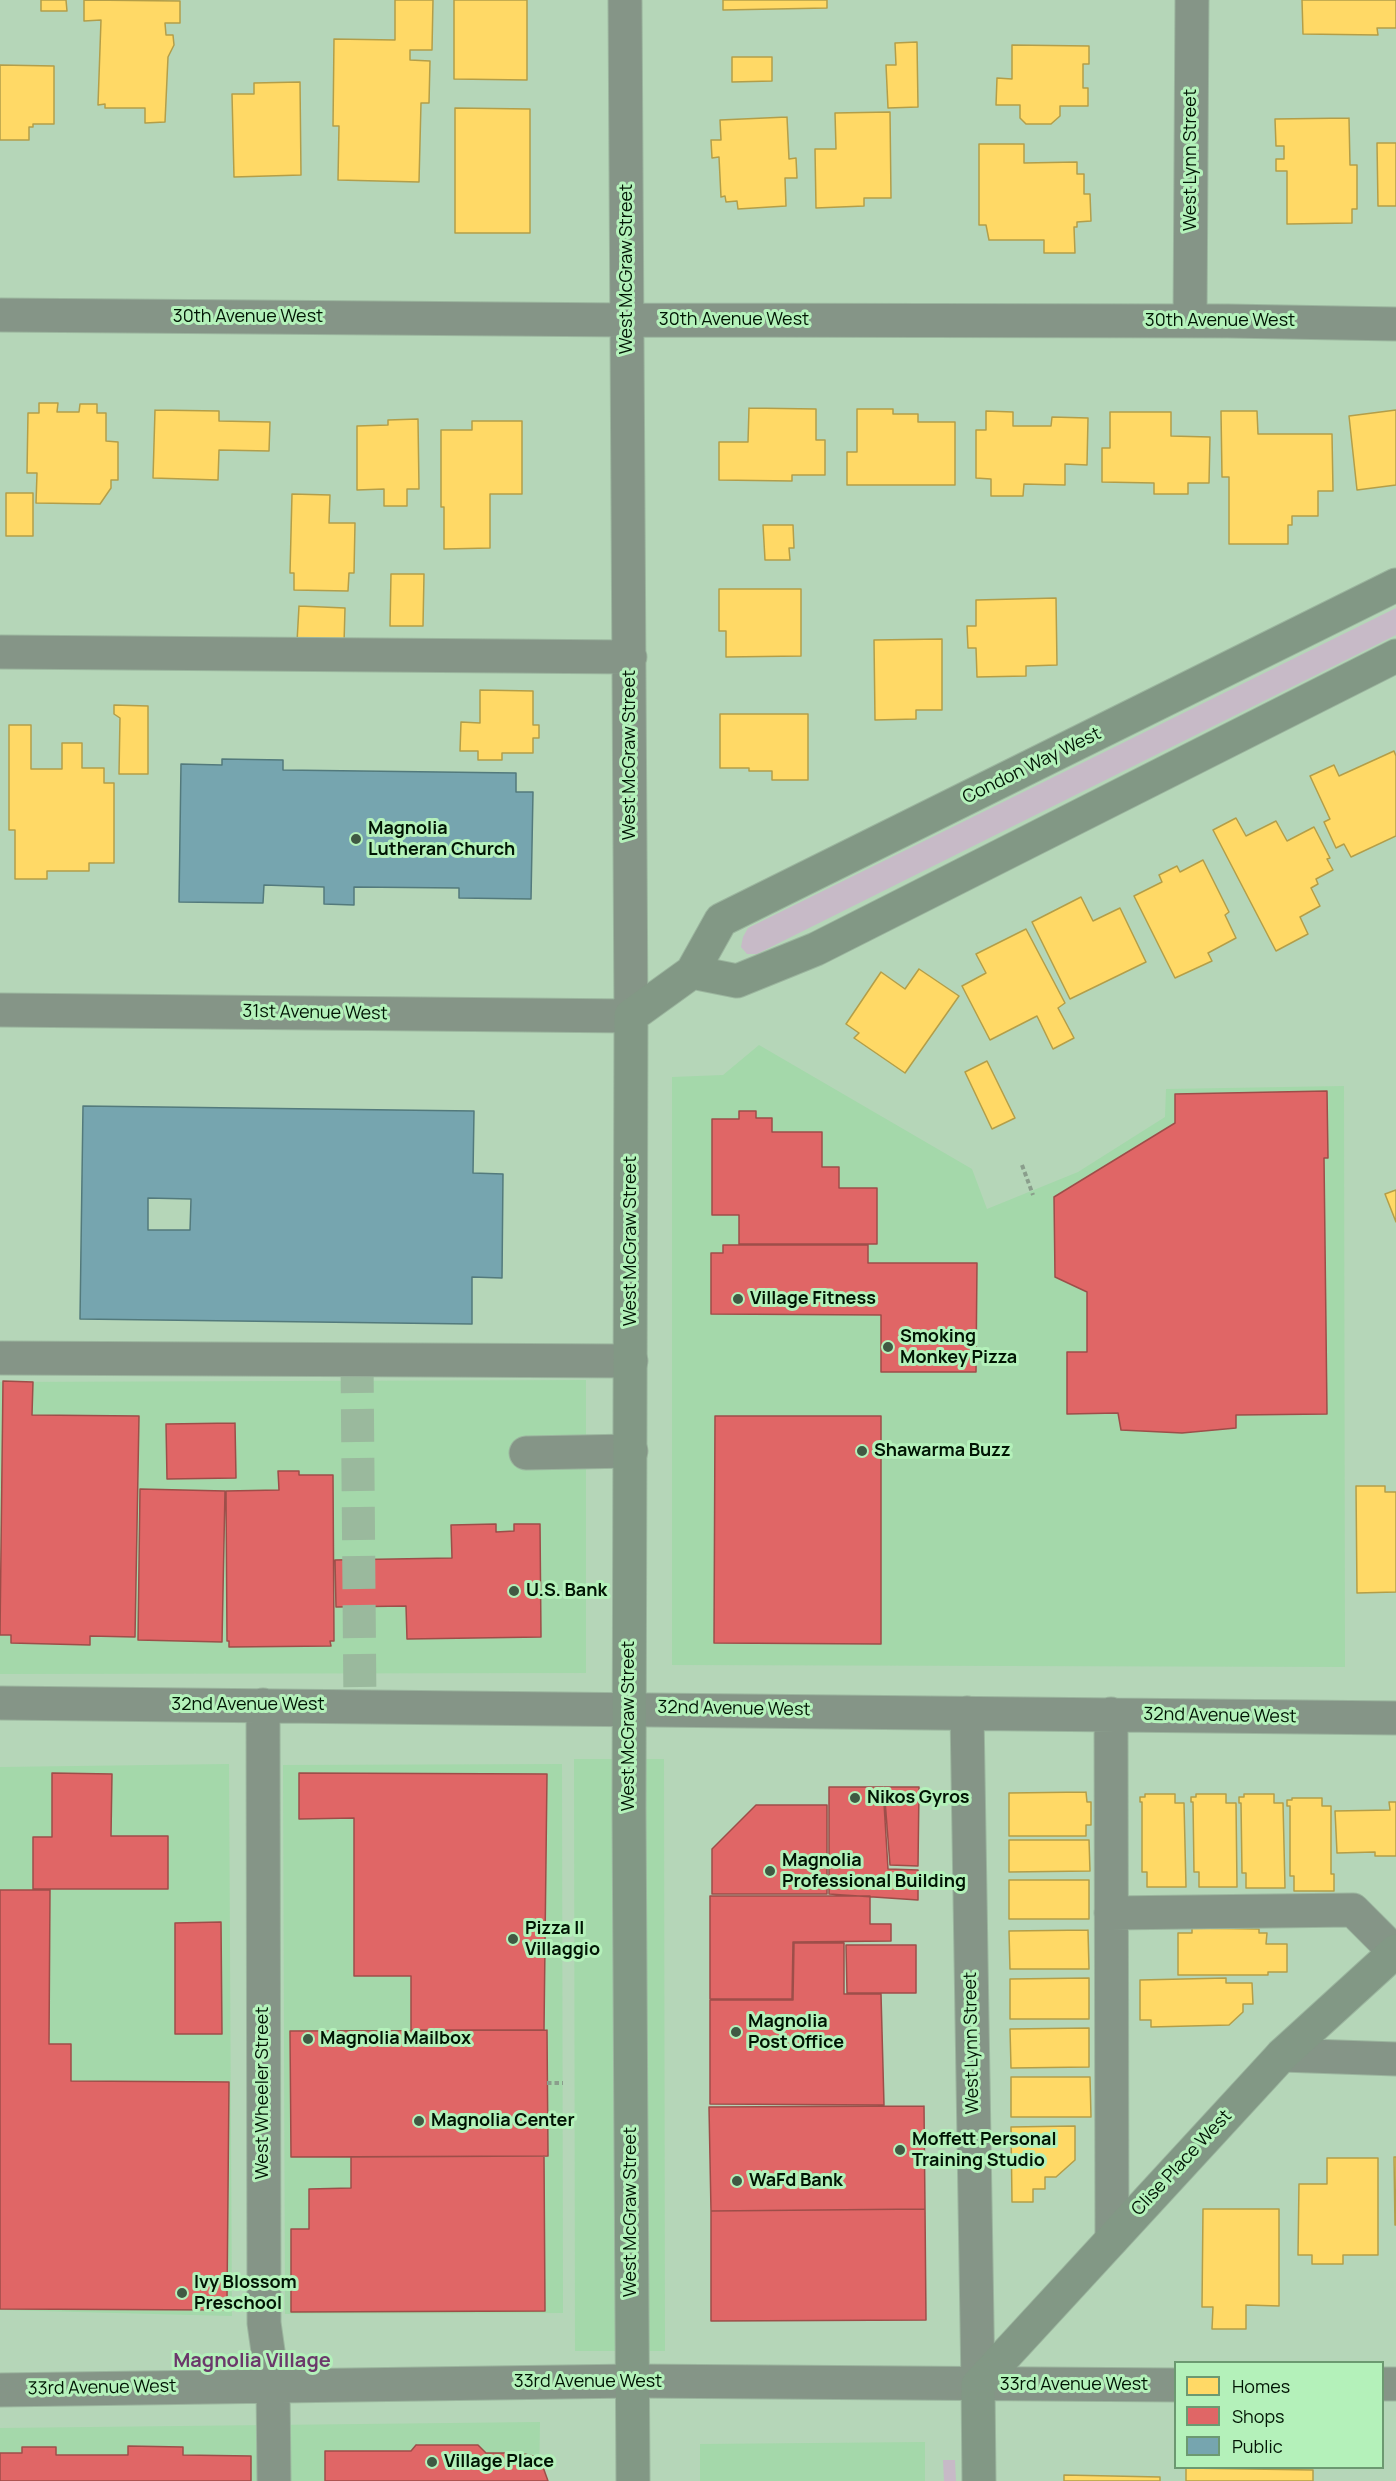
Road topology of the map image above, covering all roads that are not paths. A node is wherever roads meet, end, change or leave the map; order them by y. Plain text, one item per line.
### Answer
1 (625, 0) edge
2 (1192, 0) edge
3 (0, 315) edge
4 (627, 320) junction
5 (1190, 321) junction
6 (1396, 324) edge
7 (1396, 585) edge
8 (0, 652) edge
9 (1396, 656) edge
10 (630, 657) junction
11 (692, 972) junction
12 (0, 1010) edge
13 (631, 1016) junction
14 (0, 1358) edge
15 (631, 1361) junction
16 (631, 1451) junction
17 (526, 1453) dead end
18 (0, 1703) edge
19 (263, 1705) junction
20 (629, 1708) junction
21 (967, 1713) junction
22 (1111, 1714) junction
23 (1396, 1718) edge
24 (1111, 1913) junction
25 (1395, 1952) edge
26 (1282, 2055) junction
27 (1396, 2059) edge
28 (1112, 2239) junction
29 (633, 2381) junction
30 (978, 2385) junction
31 (1174, 2385) edge
32 (273, 2386) junction
33 (0, 2390) edge
34 (274, 2481) edge
35 (633, 2481) edge
36 (979, 2481) edge

1 - 4 street, West McGraw Street
2 - 5 street, West Lynn Street
3 - 4 street, 30th Avenue West
4 - 5 street, 30th Avenue West
4 - 10 street, West McGraw Street
5 - 6 street, 30th Avenue West
7 - 11 main road, Condon Way West
8 - 10 street
9 - 11 main road
10 - 13 street, West McGraw Street
11 - 13 main road, Condon Way West
12 - 13 street, 31st Avenue West
13 - 15 main road, West McGraw Street
14 - 15 street
15 - 16 main road, West McGraw Street
16 - 17 street
16 - 20 main road, West McGraw Street
18 - 19 street, 32nd Avenue West
19 - 20 street, 32nd Avenue West
19 - 32 street, West Wheeler Street
20 - 21 street, 32nd Avenue West
20 - 29 main road, West McGraw Street
21 - 22 street, 32nd Avenue West
21 - 30 street, West Lynn Street
22 - 23 street, 32nd Avenue West
22 - 24 street
24 - 25 street
24 - 28 street
25 - 26 main road, Clise Place West
26 - 27 street
26 - 28 main road, Clise Place West
28 - 30 main road, Clise Place West
29 - 30 street, 33rd Avenue West
29 - 32 street, 33rd Avenue West
29 - 35 main road, West McGraw Street
30 - 31 street, 33rd Avenue West
30 - 36 main road, West Lynn Street
32 - 33 street, 33rd Avenue West
32 - 34 street, West Wheeler Street

